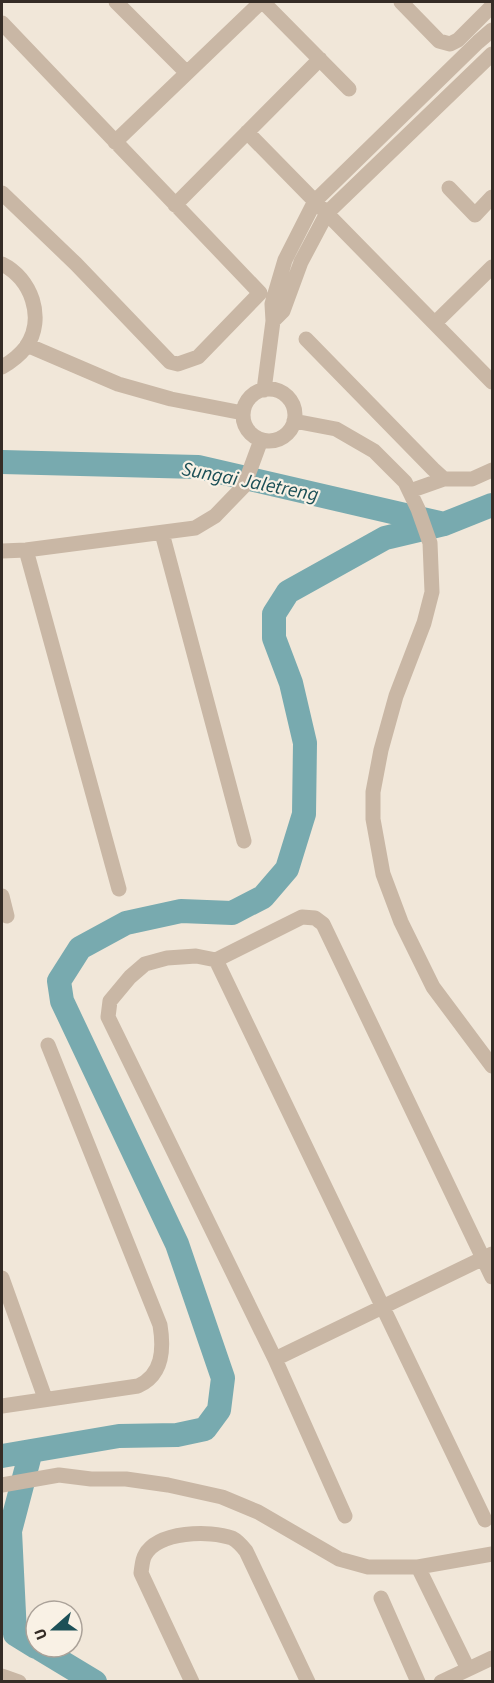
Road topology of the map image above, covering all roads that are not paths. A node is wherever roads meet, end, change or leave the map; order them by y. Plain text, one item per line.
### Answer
1 (116, 2) edge
2 (262, 2) edge
3 (401, 2) edge
4 (492, 6) edge
5 (2, 23) edge
6 (492, 30) edge
7 (492, 54) edge
8 (320, 59) junction
9 (187, 73) junction
10 (350, 89) dead end
11 (248, 132) junction
12 (114, 142) junction
13 (449, 188) dead end
14 (2, 193) edge
15 (492, 197) edge
16 (315, 201) junction
17 (175, 205) junction
18 (327, 213) junction
19 (2, 264) edge
20 (492, 267) edge
21 (273, 321) junction
22 (435, 323) junction
23 (306, 339) dead end
24 (27, 345) junction
25 (2, 368) edge
26 (492, 382) edge
27 (264, 390) junction
28 (243, 413) junction
29 (294, 421) junction
30 (261, 440) junction
31 (492, 470) edge
32 (444, 479) junction
33 (410, 491) junction
34 (162, 533) junction
35 (26, 550) junction
36 (2, 551) edge
37 (244, 841) dead end
38 (119, 889) dead end
39 (2, 896) edge
40 (7, 916) dead end
41 (216, 960) junction
42 (48, 1045) dead end
43 (492, 1066) edge
44 (488, 1257) edge
45 (492, 1277) edge
46 (2, 1278) edge
47 (384, 1307) junction
48 (274, 1359) junction
49 (45, 1398) junction
50 (2, 1406) edge
51 (2, 1485) edge
52 (345, 1516) dead end
53 (485, 1520) dead end
54 (492, 1554) edge
55 (418, 1567) junction
56 (381, 1598) dead end
57 (492, 1658) edge
58 (468, 1669) junction
59 (192, 1682) edge
60 (308, 1682) edge
61 (418, 1682) edge
62 (441, 1682) edge

1 - 9 street
2 - 8 street
2 - 9 street
3 - 4 street
5 - 12 street
6 - 16 street
7 - 18 street
8 - 10 street
8 - 11 street
9 - 12 street
11 - 16 street
11 - 17 street
12 - 17 street
13 - 15 street
14 - 17 street
16 - 18 street
16 - 21 street
18 - 21 street
18 - 22 street
19 - 24 street
20 - 22 street
21 - 27 street
22 - 26 street
23 - 32 street
24 - 25 street
24 - 28 street
27 - 28 street
27 - 29 street
28 - 30 street
29 - 30 street
29 - 33 street
30 - 34 street
31 - 32 street
32 - 33 street
33 - 43 street
34 - 35 street
34 - 37 street
35 - 36 street
35 - 38 street
39 - 40 street
41 - 44 street
41 - 47 street
41 - 48 street
42 - 49 street
44 - 45 street
44 - 47 street
46 - 49 street
47 - 48 street
47 - 53 street
48 - 52 street
49 - 50 street
51 - 55 street
54 - 55 street
55 - 58 street
56 - 61 street
57 - 58 street
58 - 62 street
59 - 60 street

